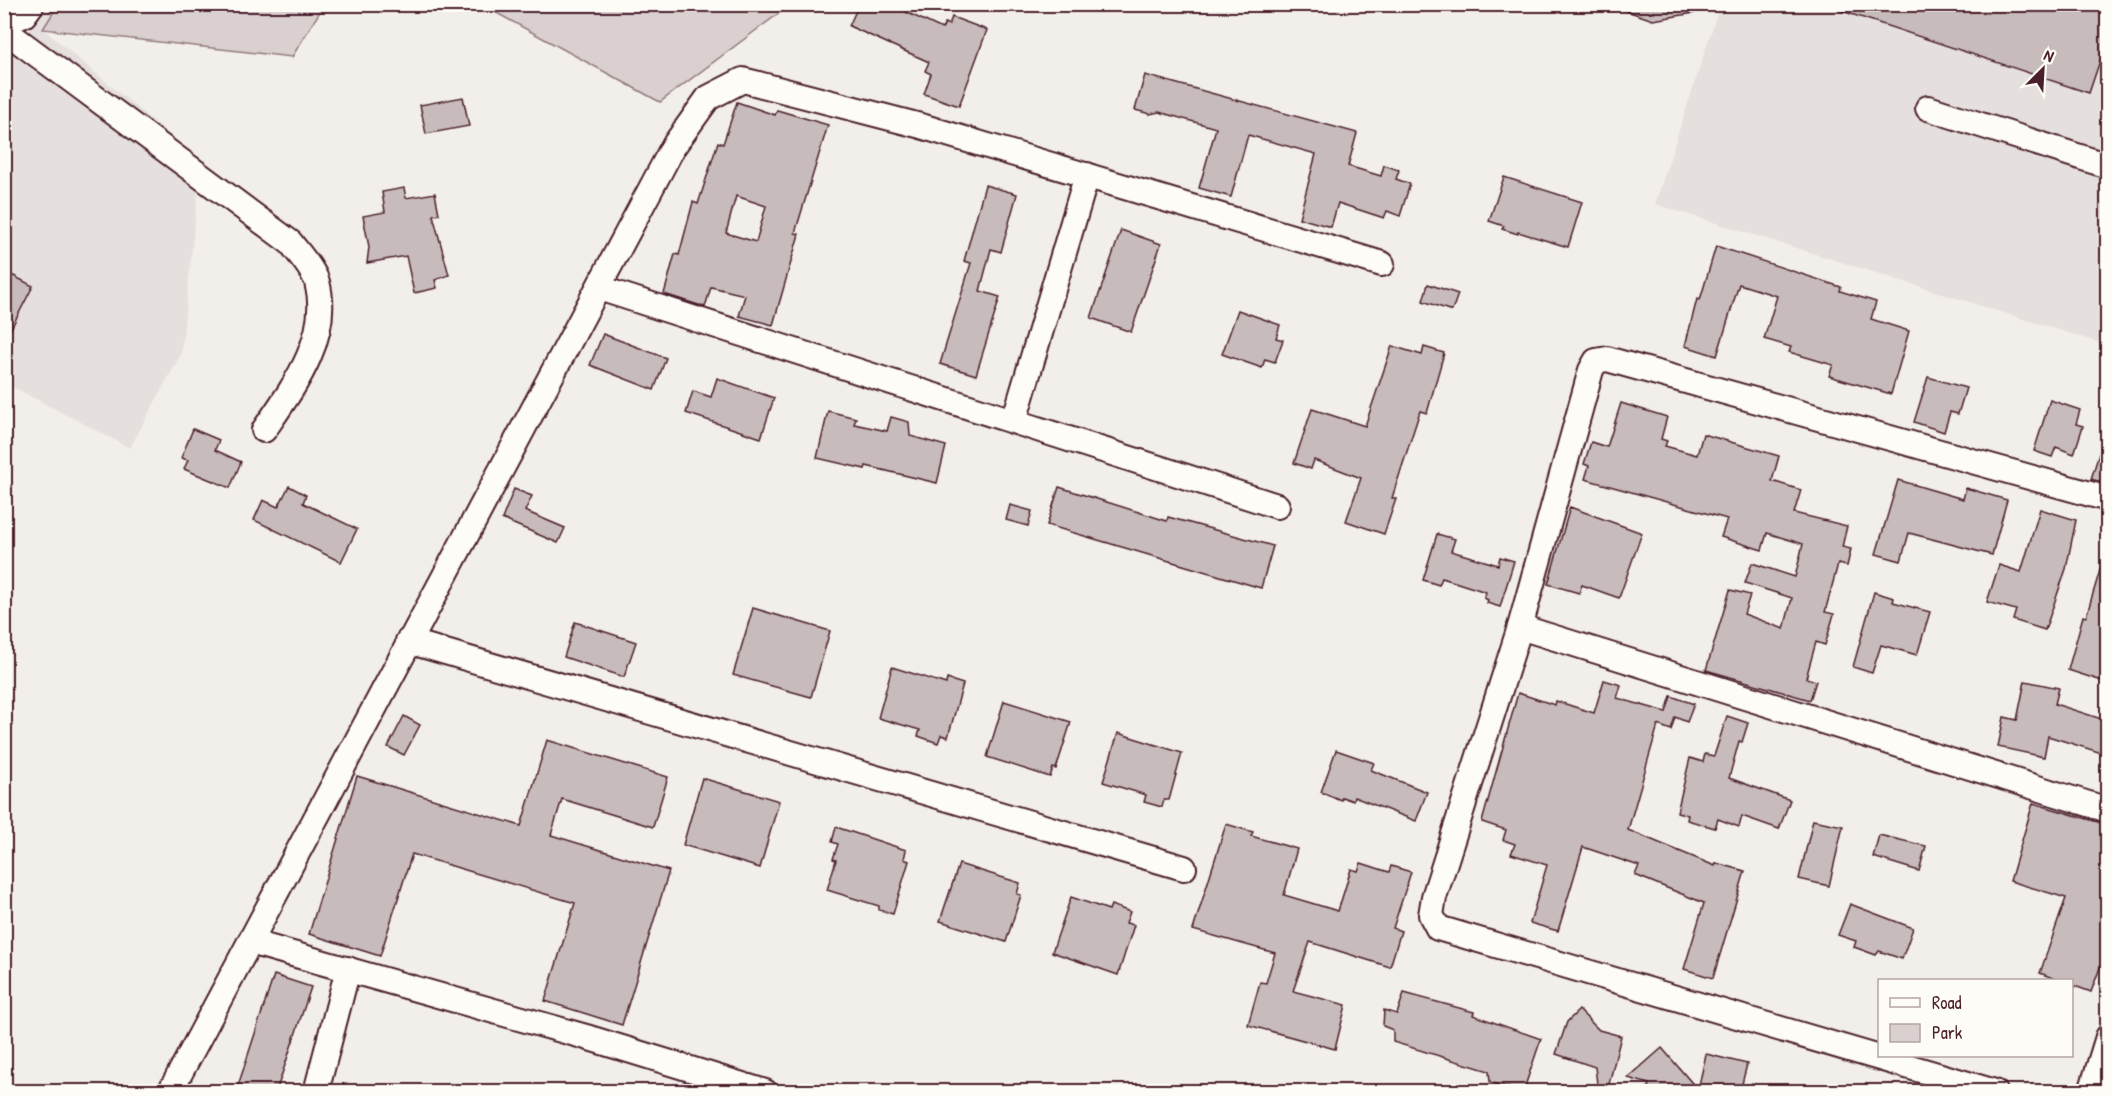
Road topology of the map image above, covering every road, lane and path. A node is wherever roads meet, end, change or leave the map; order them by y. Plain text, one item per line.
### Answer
1 (32, 4) edge
2 (4, 23) edge
3 (4, 30) edge
4 (1928, 108) dead end
5 (2108, 166) edge
6 (1087, 175) junction
7 (1383, 264) dead end
8 (599, 288) junction
9 (1014, 421) junction
10 (264, 430) dead end
11 (2108, 499) edge
12 (1277, 506) dead end
13 (1520, 627) junction
14 (408, 641) junction
15 (2108, 810) edge
16 (1184, 868) dead end
17 (250, 942) junction
18 (348, 969) junction
19 (2108, 1037) edge
20 (170, 1092) edge
21 (316, 1092) edge
22 (765, 1092) edge
23 (1995, 1092) edge
24 (2091, 1092) edge

1 - 2 street
3 - 10 street
4 - 5 street
6 - 7 street
6 - 8 street
6 - 9 street
8 - 9 street
8 - 14 street
9 - 12 street
11 - 13 street
13 - 15 street
13 - 23 street
14 - 16 street
14 - 17 street
17 - 18 street
17 - 20 street
18 - 21 street
18 - 22 street
19 - 24 street

